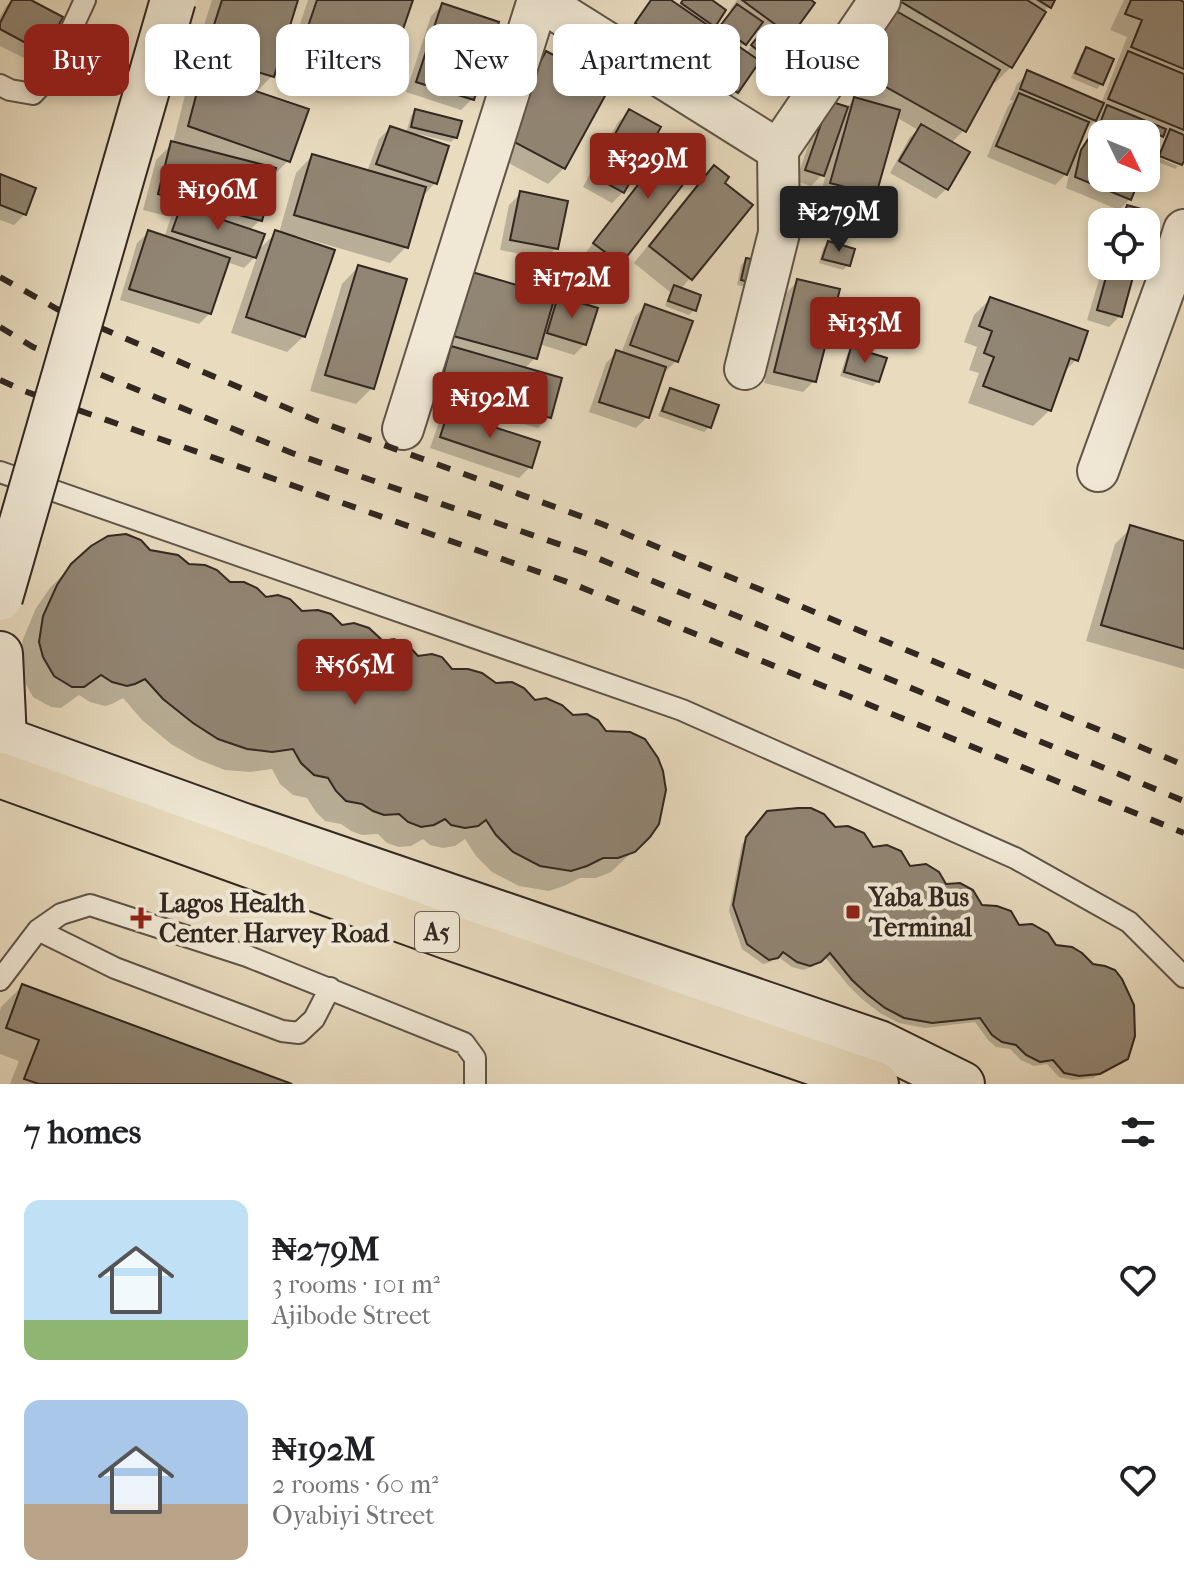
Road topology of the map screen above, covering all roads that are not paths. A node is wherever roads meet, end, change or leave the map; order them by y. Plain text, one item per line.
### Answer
1 (85, 0) edge
2 (173, 0) edge
3 (538, 0) edge
4 (880, 0) edge
5 (0, 85) edge
6 (778, 150) junction
7 (1184, 230) edge
8 (1178, 270) edge
9 (745, 369) dead end
10 (403, 429) dead end
11 (1098, 471) dead end
12 (0, 472) edge
13 (0, 598) edge
14 (0, 654) edge
15 (1, 751) edge
16 (38, 930) junction
17 (1184, 977) edge
18 (0, 980) edge
19 (330, 988) junction
20 (475, 1084) edge
21 (876, 1084) edge
22 (962, 1084) edge

1 - 5 lane
2 - 13 main road, bridge
3 - 6 street
3 - 10 street
4 - 6 street
6 - 9 street
7 - 8 street
8 - 11 street
12 - 17 lane
14 - 15 main road
15 - 21 main road, A5
15 - 22 main road
16 - 18 lane
16 - 19 lane
16 - 19 lane
19 - 20 lane

